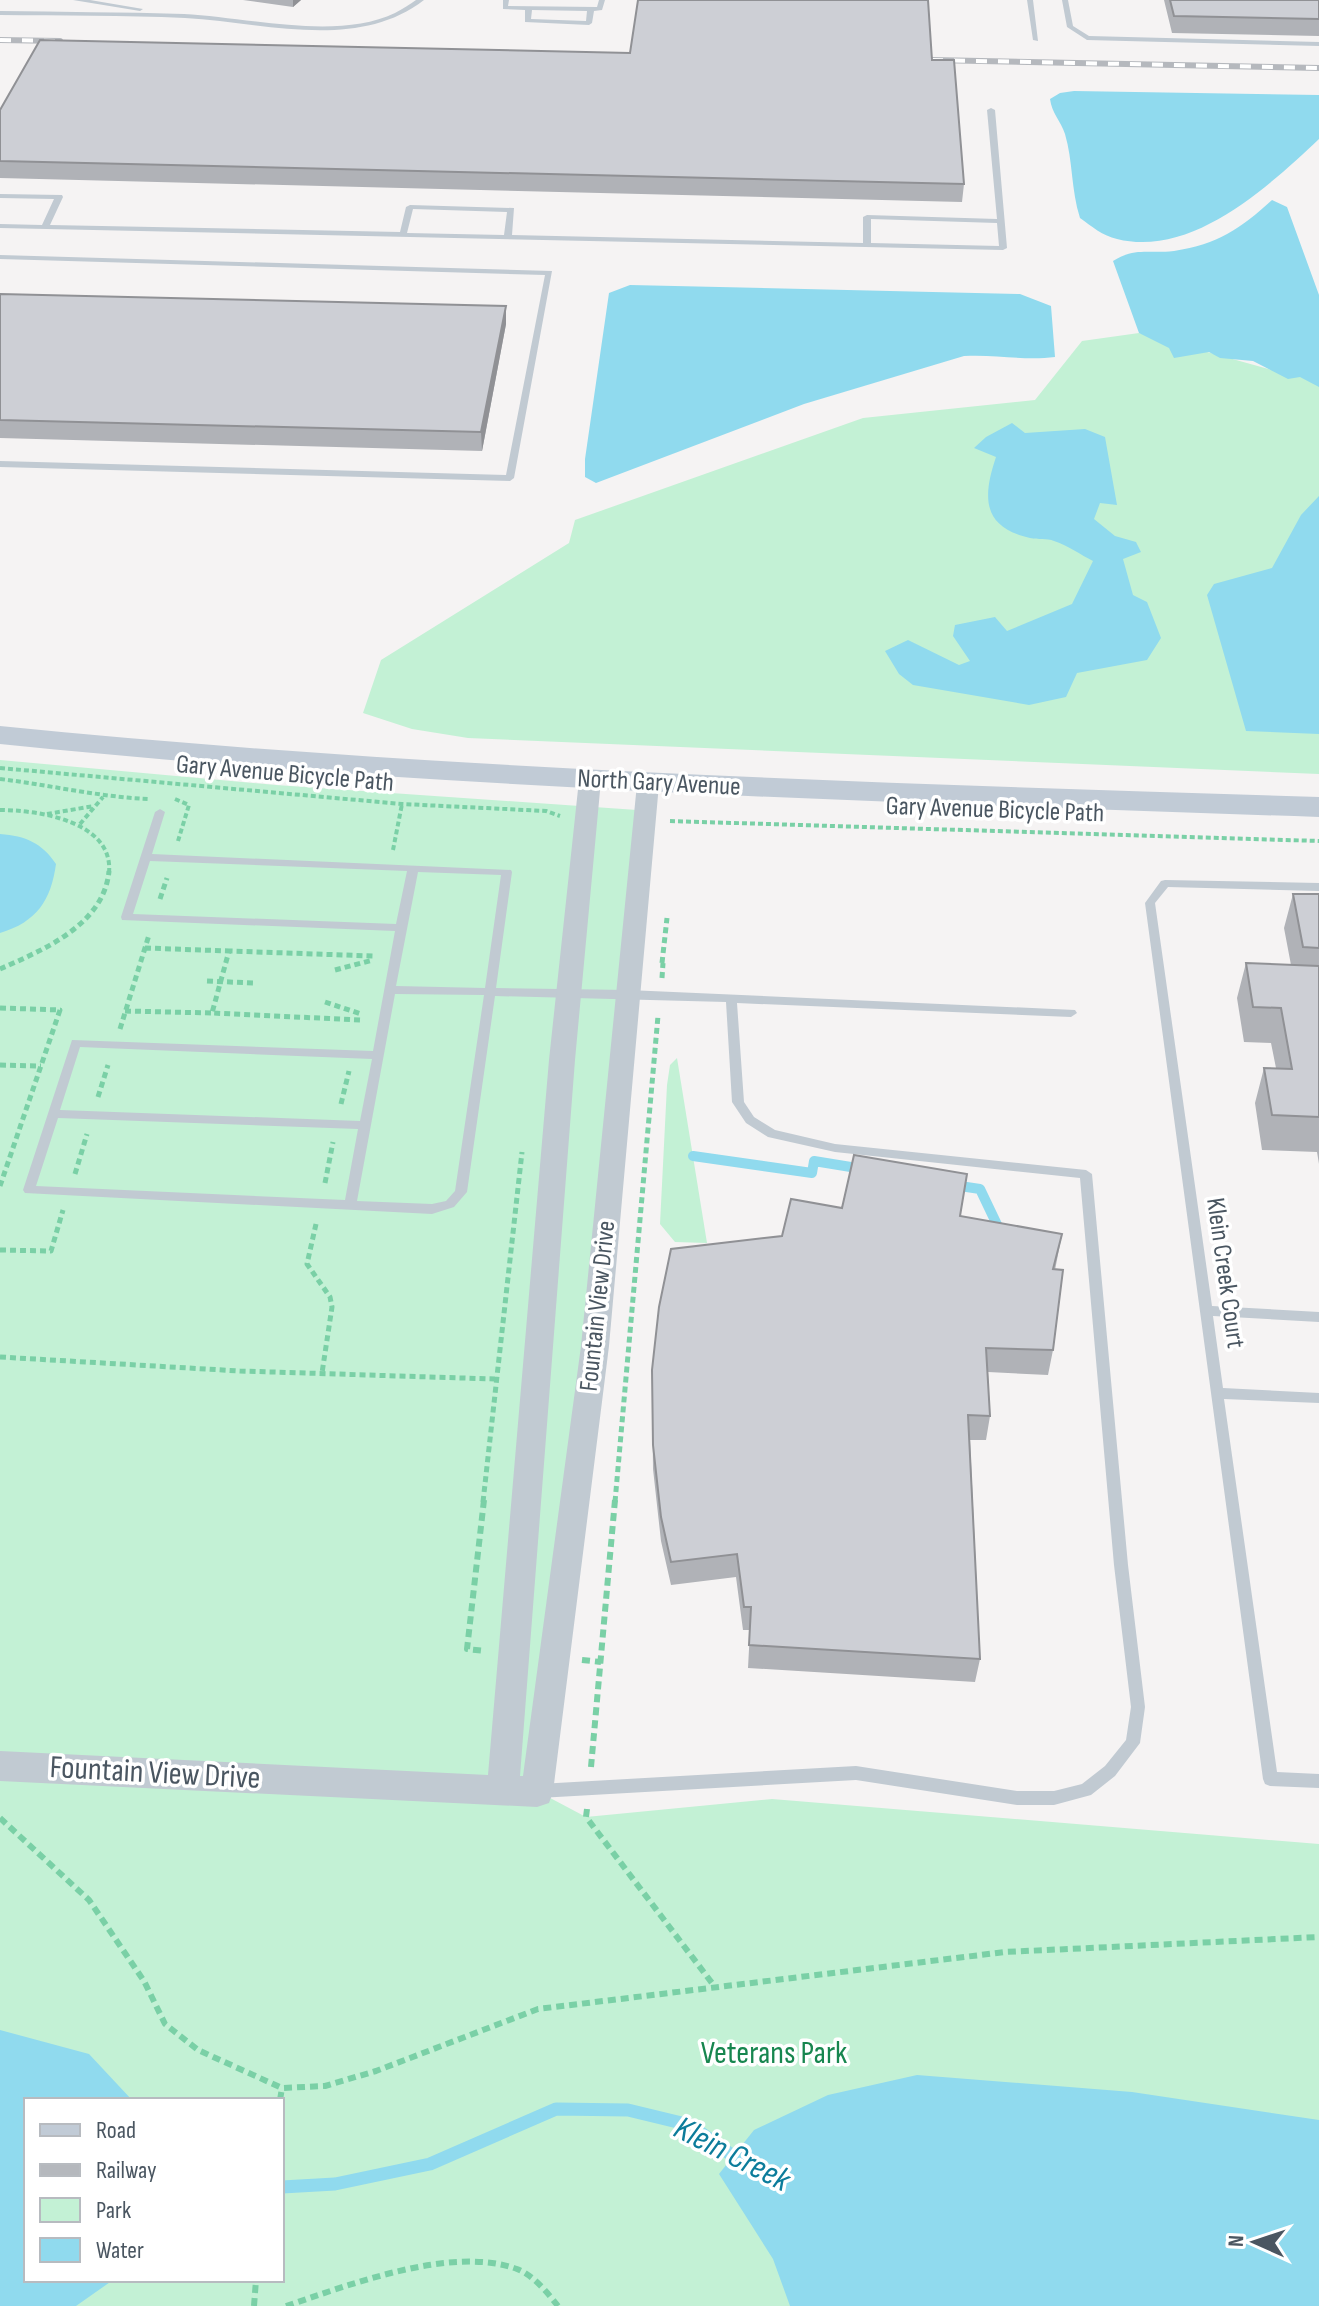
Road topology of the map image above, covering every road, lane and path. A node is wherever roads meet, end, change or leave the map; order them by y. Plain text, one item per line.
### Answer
1 (22, 0) edge
2 (76, 0) edge
3 (421, 0) edge
4 (506, 0) edge
5 (602, 0) edge
6 (1030, 0) edge
7 (1065, 0) edge
8 (529, 8) junction
9 (591, 9) junction
10 (0, 13) edge
11 (15, 14) junction
12 (188, 16) junction
13 (1036, 40) dead end
14 (1319, 44) edge
15 (991, 110) dead end
16 (0, 196) edge
17 (1000, 221) junction
18 (0, 226) edge
19 (45, 227) junction
20 (403, 235) junction
21 (508, 237) junction
22 (867, 245) junction
23 (0, 257) edge
24 (0, 464) edge
25 (0, 735) edge
26 (0, 768) edge
27 (0, 778) edge
28 (590, 780) junction
29 (648, 784) junction
30 (103, 797) junction
31 (164, 799) dead end
32 (94, 806) junction
33 (1319, 807) edge
34 (0, 810) edge
35 (160, 812) dead end
36 (46, 814) junction
37 (567, 816) dead end
38 (669, 821) dead end
39 (80, 824) junction
40 (1319, 841) edge
41 (145, 857) junction
42 (413, 868) junction
43 (1319, 887) edge
44 (401, 928) junction
45 (145, 948) dead end
46 (229, 951) junction
47 (663, 963) dead end
48 (0, 969) edge
49 (335, 970) dead end
50 (207, 981) dead end
51 (221, 981) junction
52 (253, 983) dead end
53 (390, 990) junction
54 (569, 992) junction
55 (490, 993) junction
56 (628, 994) junction
57 (660, 995) junction
58 (731, 999) junction
59 (325, 1002) dead end
60 (0, 1008) edge
61 (125, 1011) dead end
62 (212, 1013) junction
63 (1071, 1013) dead end
64 (378, 1055) junction
65 (0, 1065) edge
66 (41, 1066) junction
67 (53, 1114) junction
68 (365, 1125) junction
69 (0, 1186) edge
70 (350, 1205) junction
71 (1206, 1311) junction
72 (1319, 1317) edge
73 (0, 1357) edge
74 (495, 1379) dead end
75 (1217, 1393) junction
76 (1319, 1398) edge
77 (0, 1766) edge
78 (1319, 1781) edge
79 (502, 1790) junction
80 (589, 1790) junction
81 (537, 1792) junction
82 (0, 1818) edge
83 (1319, 1937) edge
84 (715, 1987) junction
85 (282, 2088) junction
86 (280, 2098) edge
87 (256, 2282) edge
88 (254, 2306) edge
89 (286, 2306) edge
90 (558, 2306) edge

1 - 11 lane
2 - 12 lane
3 - 12 lane
4 - 8 lane
5 - 9 lane
6 - 13 lane
7 - 14 lane
8 - 9 lane
8 - 9 lane
10 - 11 lane
11 - 12 lane
15 - 17 lane
16 - 19 lane
17 - 22 lane
17 - 22 lane
18 - 19 lane
19 - 20 lane
20 - 21 lane
20 - 21 lane
21 - 22 lane
23 - 24 lane
25 - 28 street, North Gary Avenue
26 - 37 path, Gary Avenue Bicycle Path
27 - 30 path
28 - 29 street, North Gary Avenue
28 - 54 street, Fountain View Drive
29 - 33 street, North Gary Avenue
29 - 56 street, Fountain View Drive
30 - 31 path
30 - 32 path
32 - 36 path
32 - 39 path
34 - 36 path
35 - 41 lane
36 - 39 path
38 - 40 path, Gary Avenue Bicycle Path
39 - 48 path
41 - 42 lane
41 - 44 lane
42 - 44 lane
42 - 55 lane
43 - 71 lane, Klein Creek Court
44 - 53 lane
45 - 46 path
46 - 49 path
46 - 51 path
47 - 57 path
50 - 51 path
51 - 52 path
51 - 62 path
53 - 55 lane
53 - 64 lane
54 - 55 lane
54 - 56 lane
54 - 79 street, Fountain View Drive
55 - 70 lane
56 - 57 lane
56 - 81 street, Fountain View Drive
57 - 58 lane
57 - 80 path
58 - 63 lane
58 - 80 lane
59 - 62 path
60 - 66 path
61 - 62 path
64 - 67 lane
64 - 68 lane
65 - 66 path
66 - 69 path
67 - 68 lane
67 - 70 lane
68 - 70 lane
71 - 72 lane
71 - 75 lane, Klein Creek Court
73 - 74 path
75 - 76 lane
75 - 78 lane, Klein Creek Court
77 - 79 street, Fountain View Drive
79 - 81 street, Fountain View Drive
80 - 81 lane
80 - 84 path
82 - 85 path
83 - 84 path
84 - 85 path
85 - 86 path
87 - 88 path
89 - 90 path

